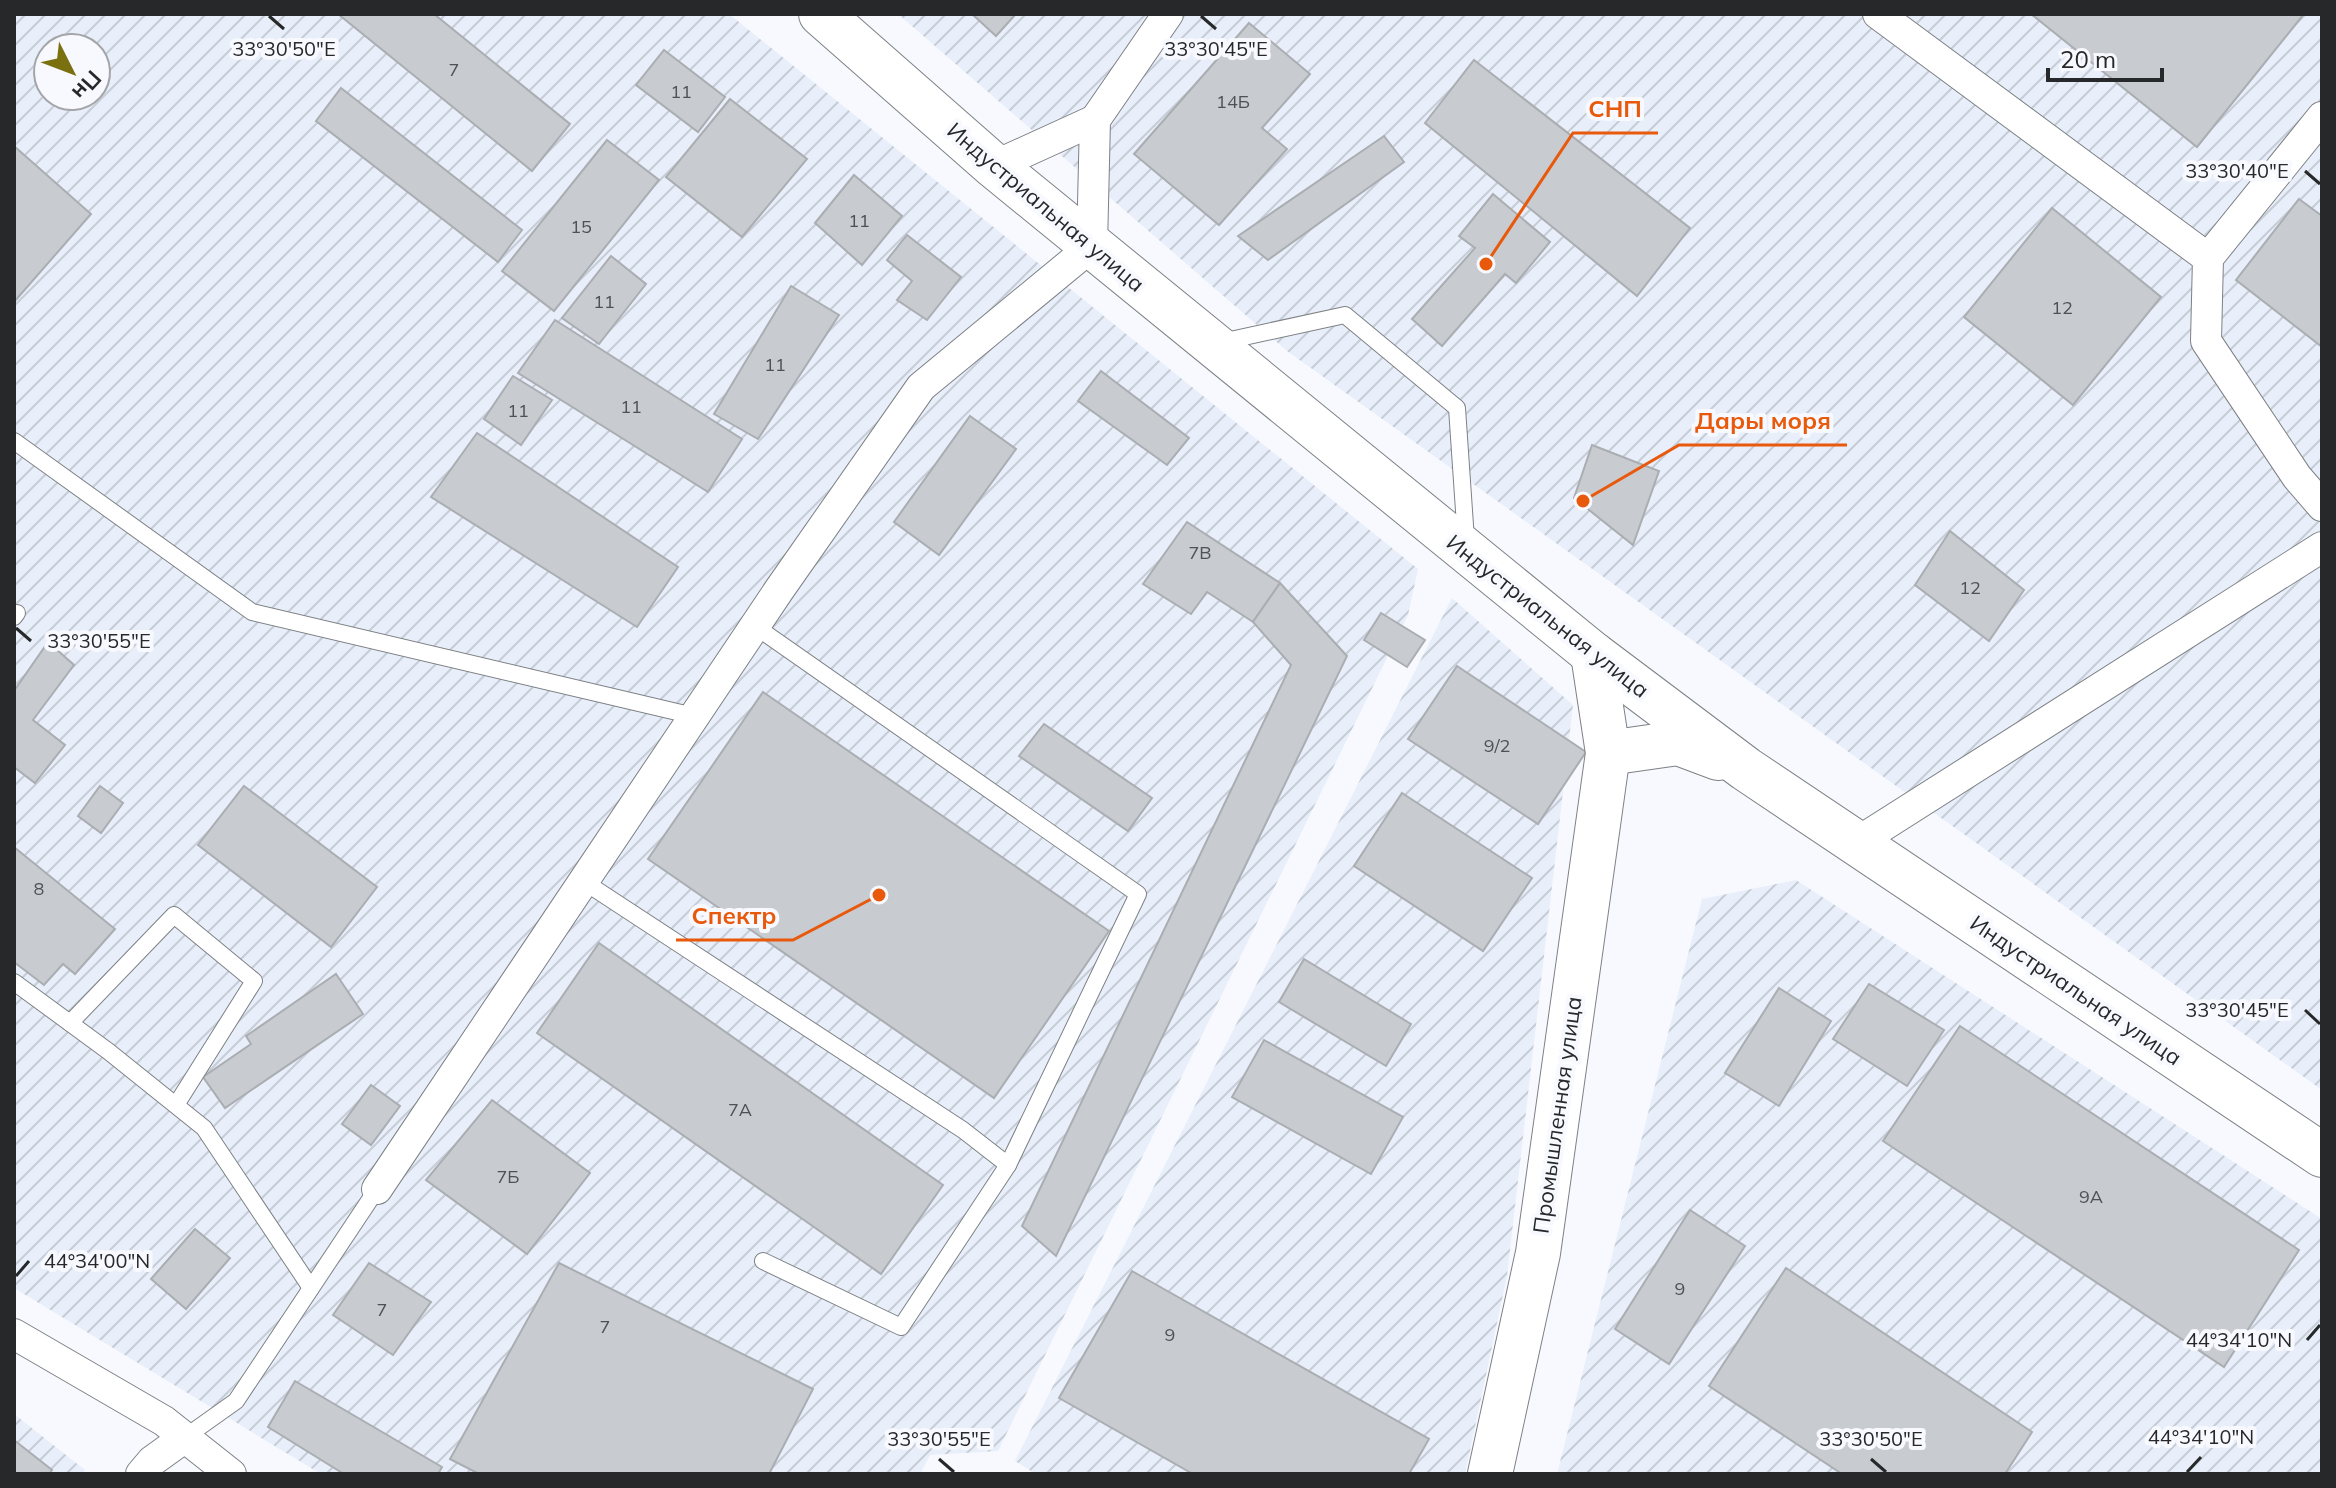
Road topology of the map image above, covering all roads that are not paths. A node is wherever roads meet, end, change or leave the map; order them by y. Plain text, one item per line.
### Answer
1 (821, 14) edge
2 (1168, 14) edge
3 (1878, 14) edge
4 (2322, 117) edge
5 (1095, 120) junction
6 (994, 166) junction
7 (1092, 246) junction
8 (2208, 258) junction
9 (1211, 344) junction
10 (14, 441) edge
11 (2322, 506) edge
12 (2322, 547) edge
13 (1467, 554) junction
14 (755, 626) junction
15 (1593, 654) junction
16 (694, 716) junction
17 (1608, 753) junction
18 (1746, 769) junction
19 (1856, 843) junction
20 (583, 881) junction
21 (14, 982) edge
22 (70, 1023) junction
23 (176, 1105) junction
24 (2322, 1155) edge
25 (1008, 1165) junction
26 (377, 1189) joint
27 (763, 1261) dead end
28 (311, 1288) junction
29 (14, 1334) edge
30 (184, 1438) junction
31 (141, 1474) edge
32 (231, 1474) edge
33 (1490, 1474) edge

1 - 6 main road, Индустриальная улица
2 - 5 street
3 - 8 street
4 - 8 street
5 - 6 street
5 - 7 street
6 - 7 main road, Индустриальная улица
7 - 9 main road, Индустриальная улица
7 - 14 street
8 - 11 street
9 - 13 main road, Индустриальная улица
9 - 13 lane
10 - 16 lane
12 - 19 street
13 - 15 main road, Индустриальная улица
14 - 16 street
14 - 25 lane
15 - 17 main road, Промышленная улица
15 - 18 main road, Индустриальная улица
16 - 20 street
17 - 18 main road
17 - 33 main road, Промышленная улица
18 - 19 main road, Индустриальная улица
19 - 24 main road, Индустриальная улица
20 - 25 lane
20 - 26 street
21 - 22 lane
22 - 23 lane
22 - 23 lane
23 - 28 lane
25 - 27 lane
26 - 28 lane
28 - 30 lane
29 - 30 street
30 - 31 street
30 - 32 street

